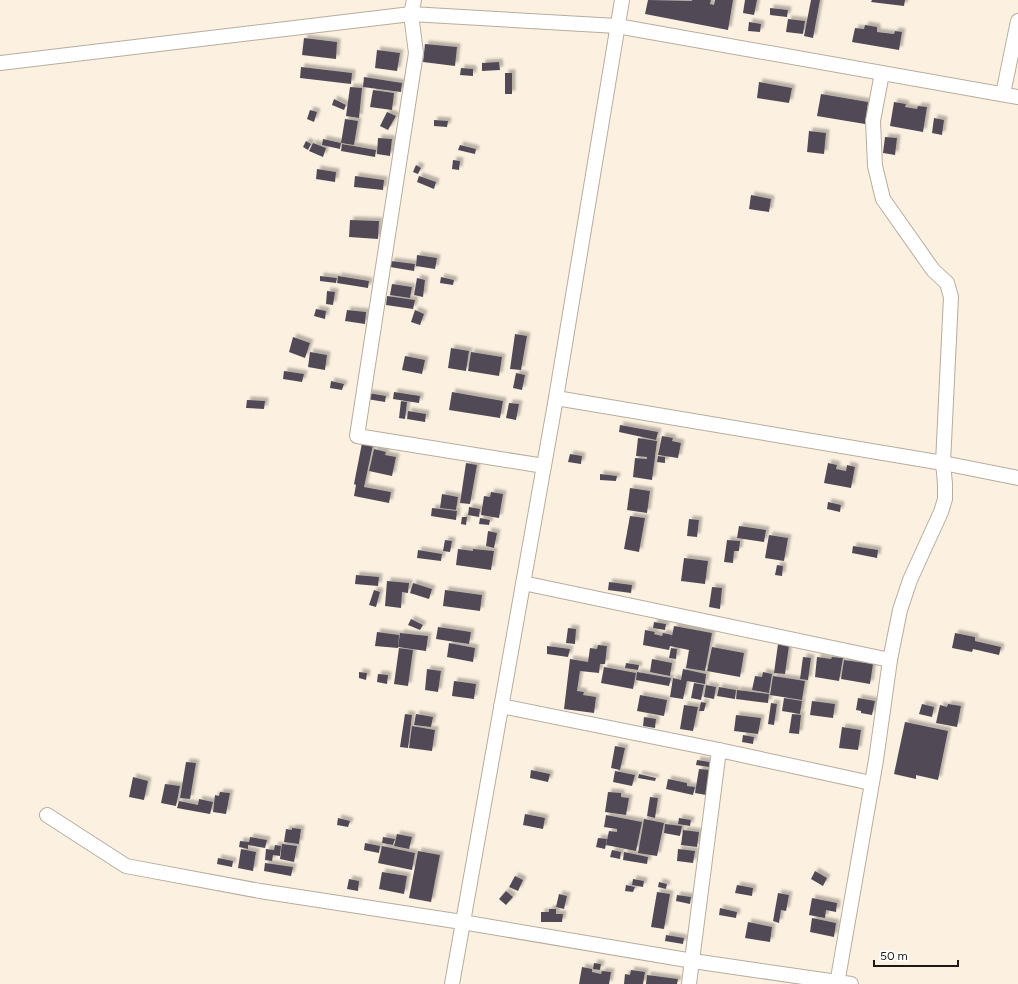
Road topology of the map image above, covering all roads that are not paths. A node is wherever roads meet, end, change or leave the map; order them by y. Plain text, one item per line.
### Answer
1 (414, 0) edge
2 (622, 0) edge
3 (411, 14) junction
4 (1018, 20) edge
5 (617, 26) junction
6 (0, 63) edge
7 (882, 73) junction
8 (1003, 94) junction
9 (1018, 97) edge
10 (556, 398) junction
11 (943, 464) junction
12 (544, 466) junction
13 (1018, 478) edge
14 (523, 583) junction
15 (890, 660) junction
16 (501, 706) junction
17 (719, 750) junction
18 (871, 783) junction
19 (48, 815) dead end
20 (462, 922) junction
21 (693, 961) junction
22 (842, 983) edge
23 (452, 984) edge
24 (689, 984) edge

1 - 3 street
2 - 5 street
3 - 5 street
3 - 6 street
3 - 12 street
4 - 8 street
5 - 7 street
5 - 10 street
7 - 8 street
7 - 11 street
8 - 9 street
10 - 11 street
10 - 12 street
11 - 13 street
11 - 15 street
12 - 14 street
14 - 15 street
14 - 16 street
15 - 18 street
16 - 17 street
16 - 20 street
17 - 18 street
17 - 21 street
18 - 22 street
19 - 20 street
20 - 21 street
20 - 23 street
21 - 22 street
21 - 24 street

